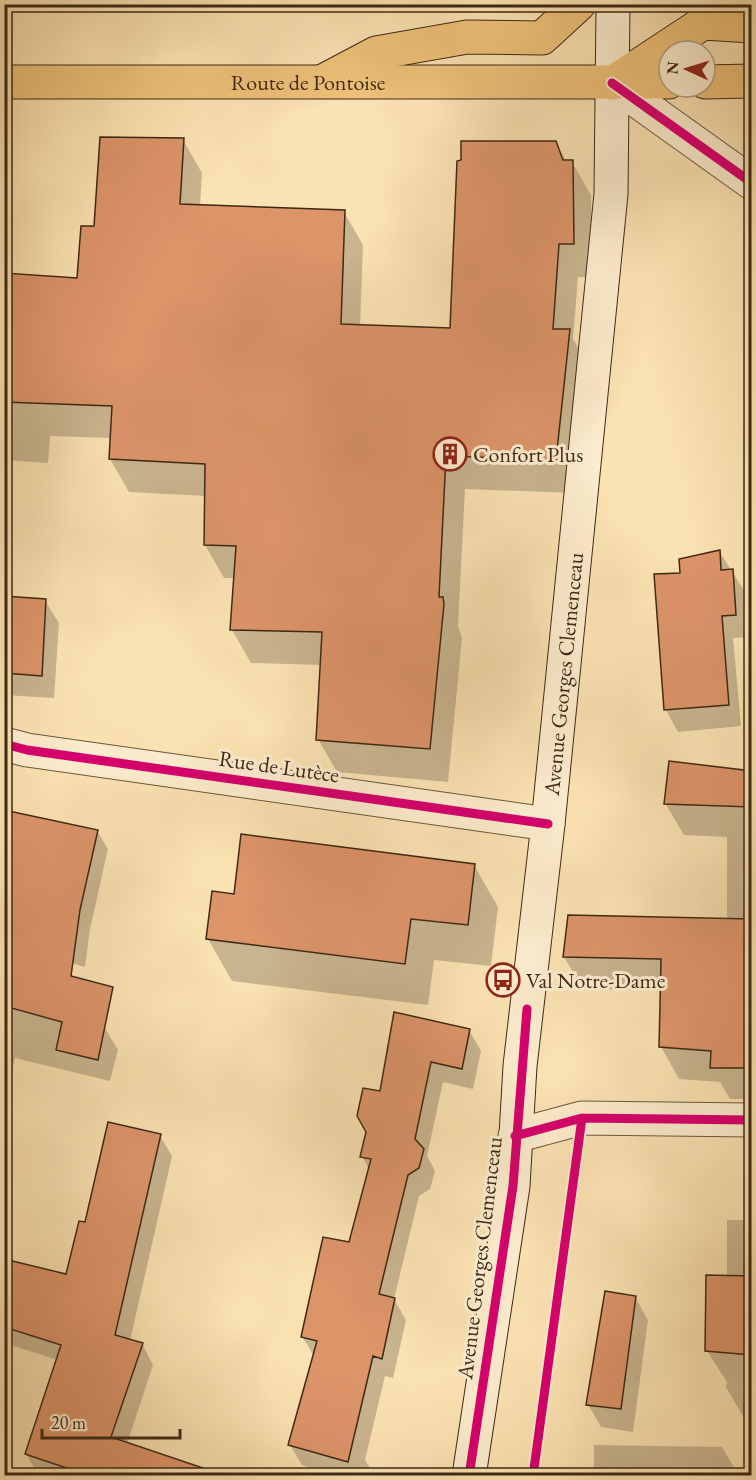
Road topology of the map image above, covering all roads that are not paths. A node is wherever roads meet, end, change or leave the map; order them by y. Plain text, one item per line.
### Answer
1 (579, 4) edge
2 (613, 4) edge
3 (752, 26) edge
4 (752, 81) edge
5 (4, 82) edge
6 (657, 82) edge
7 (717, 82) edge
8 (321, 83) junction
9 (612, 83) junction
10 (752, 183) edge
11 (4, 744) edge
12 (548, 824) junction
13 (752, 1120) edge
14 (515, 1136) junction
15 (469, 1476) edge

1 - 8 main road
2 - 9 main road, Avenue Georges Clemenceau
3 - 9 main road
4 - 7 main road
5 - 8 main road, Route de Pontoise
6 - 9 main road, Route de Pontoise
8 - 9 main road, Route de Pontoise
9 - 10 main road
9 - 12 main road, Avenue Georges Clemenceau
11 - 12 main road, Rue de Lutèce
12 - 14 main road, Avenue Georges Clemenceau
13 - 14 main road
14 - 15 main road, Avenue Georges Clemenceau

